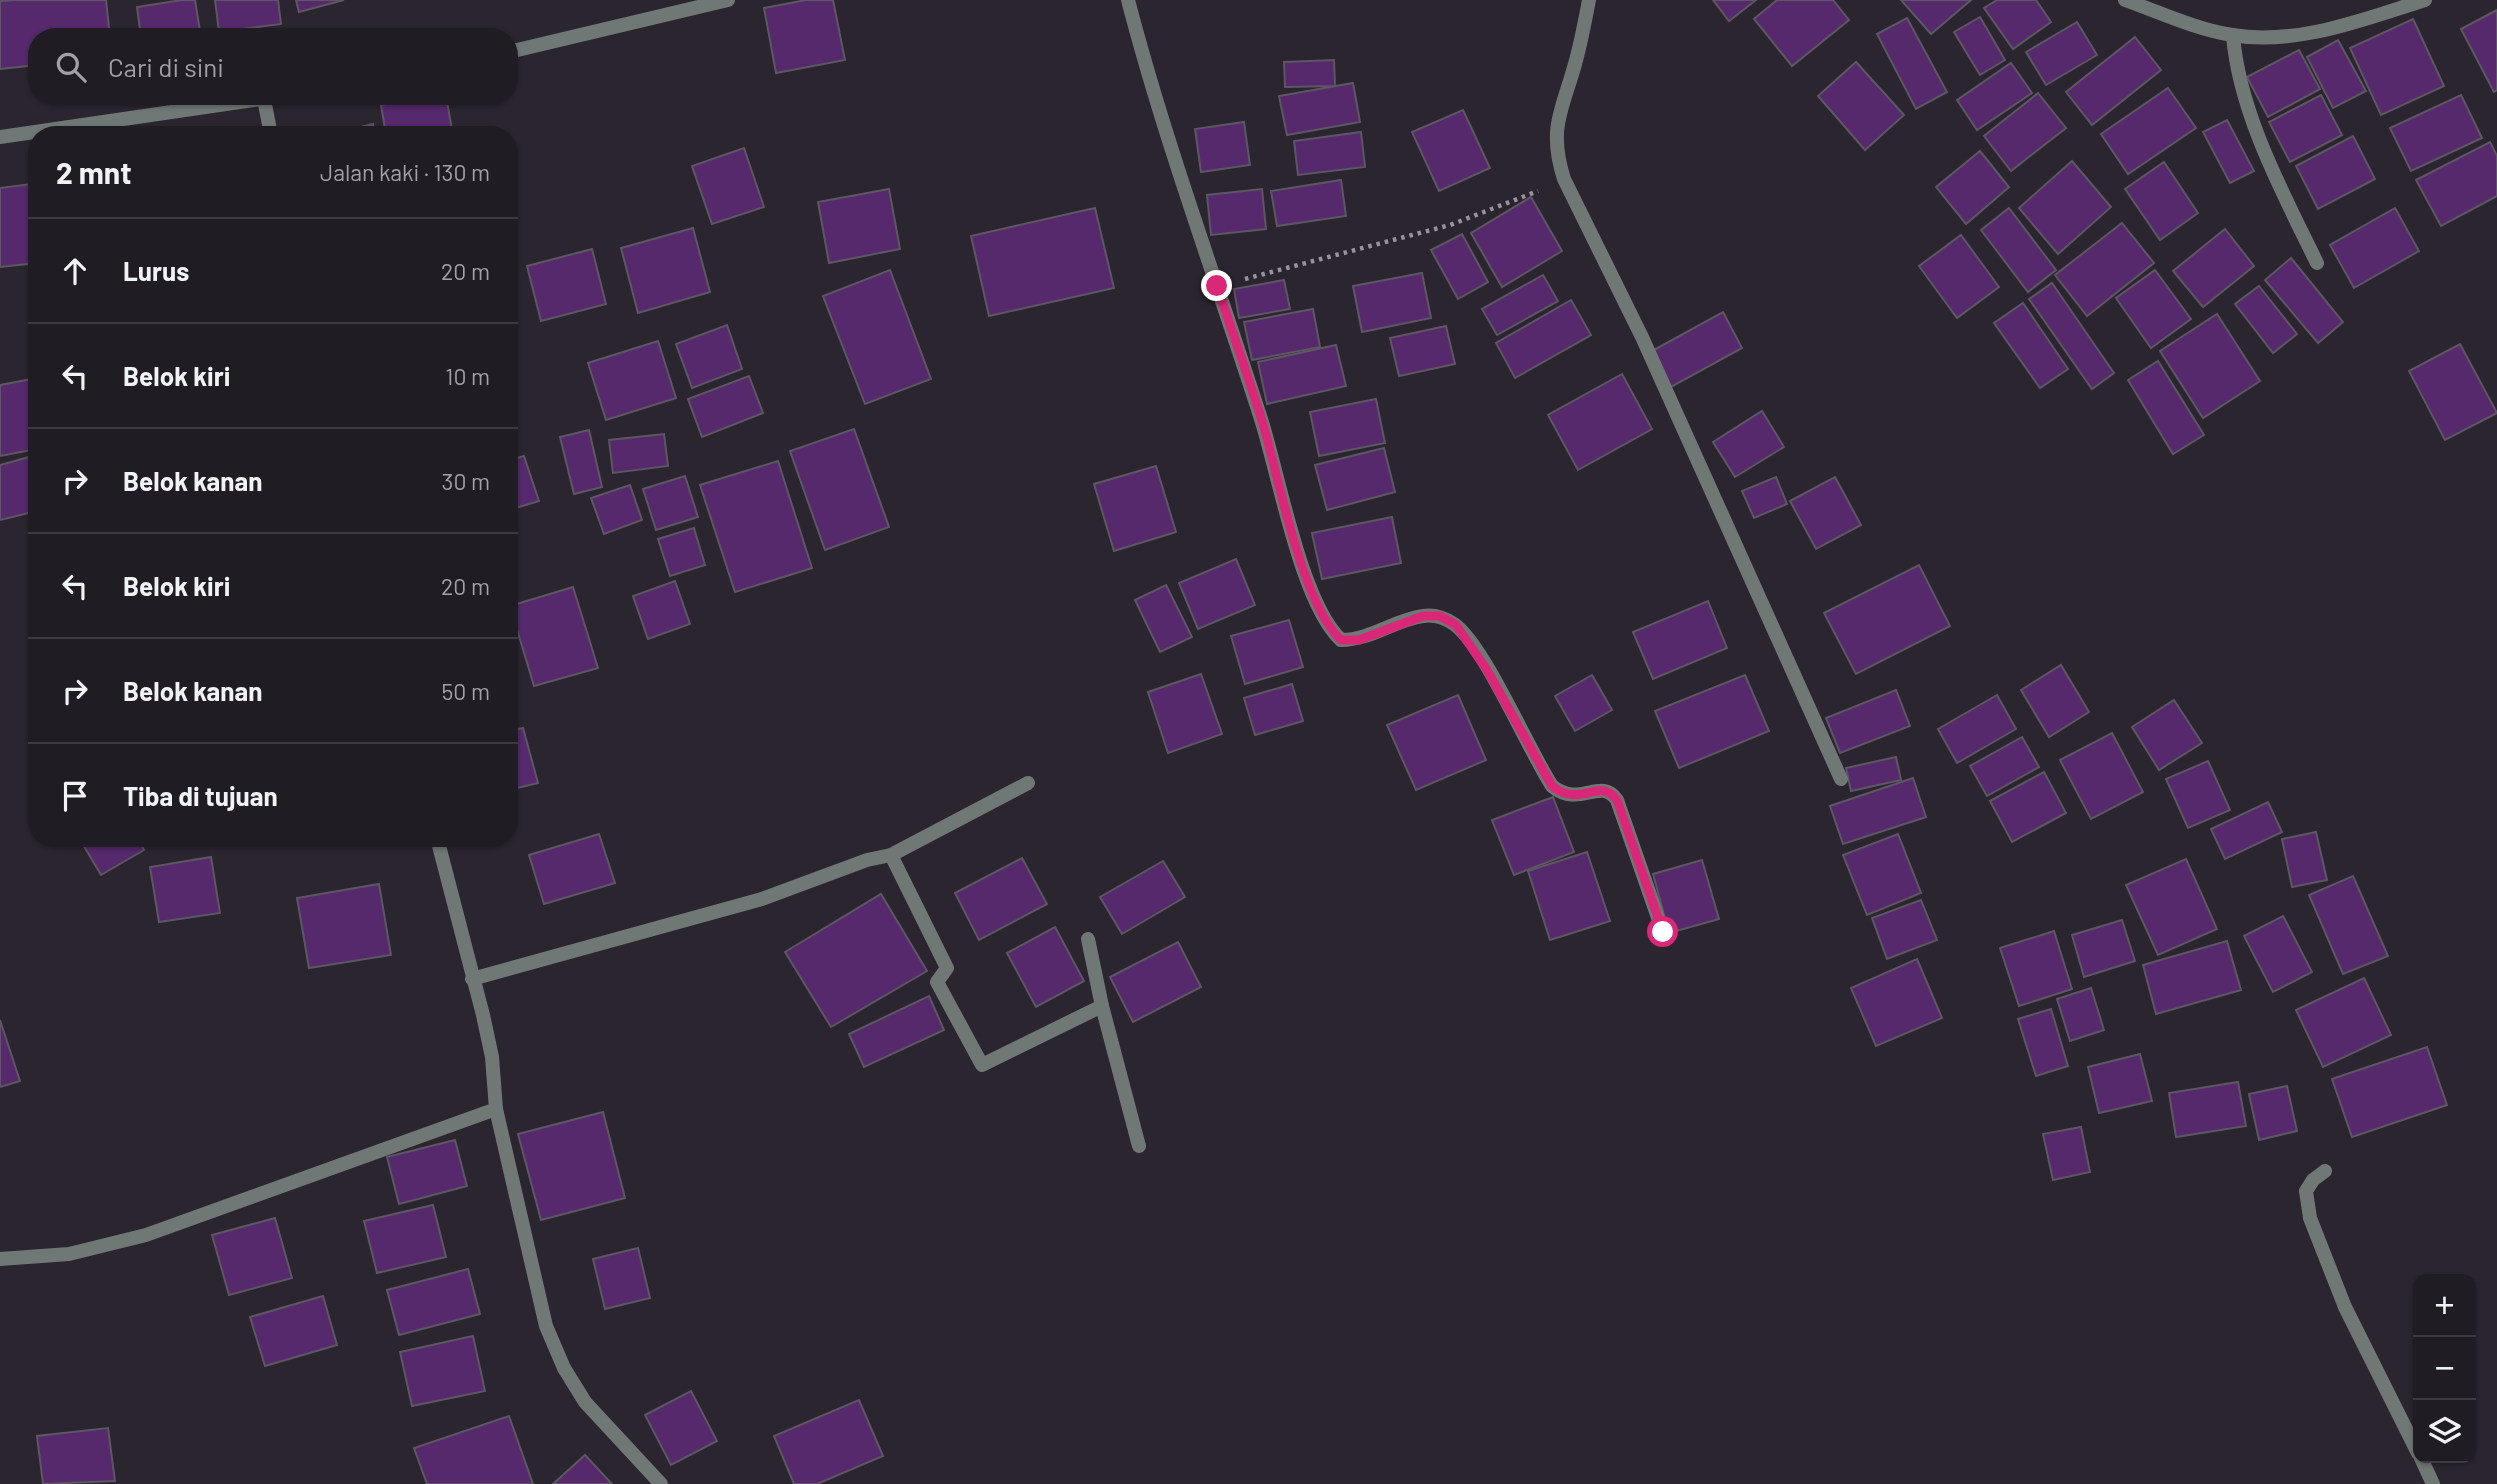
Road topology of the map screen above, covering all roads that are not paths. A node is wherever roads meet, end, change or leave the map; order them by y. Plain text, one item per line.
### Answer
1 (728, 0) edge
2 (1128, 0) edge
3 (1589, 0) edge
4 (2125, 0) edge
5 (2425, 0) edge
6 (2233, 35) junction
7 (518, 50) edge
8 (222, 105) edge
9 (265, 105) edge
10 (76, 126) edge
11 (269, 126) edge
12 (28, 133) edge
13 (0, 137) edge
14 (2317, 262) dead end
15 (1841, 779) dead end
16 (1028, 783) dead end
17 (439, 847) edge
18 (891, 855) junction
19 (1663, 932) dead end
20 (1088, 939) dead end
21 (472, 979) junction
22 (1102, 1006) junction
23 (496, 1109) junction
24 (1139, 1146) dead end
25 (2325, 1171) dead end
26 (0, 1259) edge
27 (2413, 1443) edge
28 (2423, 1463) edge
29 (661, 1484) edge
30 (2433, 1484) edge

1 - 7 street
2 - 19 street
3 - 15 street
4 - 6 street
5 - 6 street
6 - 14 street
8 - 10 street
9 - 11 street
12 - 13 street
16 - 18 street
17 - 21 street
18 - 21 street
18 - 22 street
20 - 22 street
21 - 23 street
22 - 24 street
23 - 26 street
23 - 29 street
25 - 27 street
28 - 30 street

